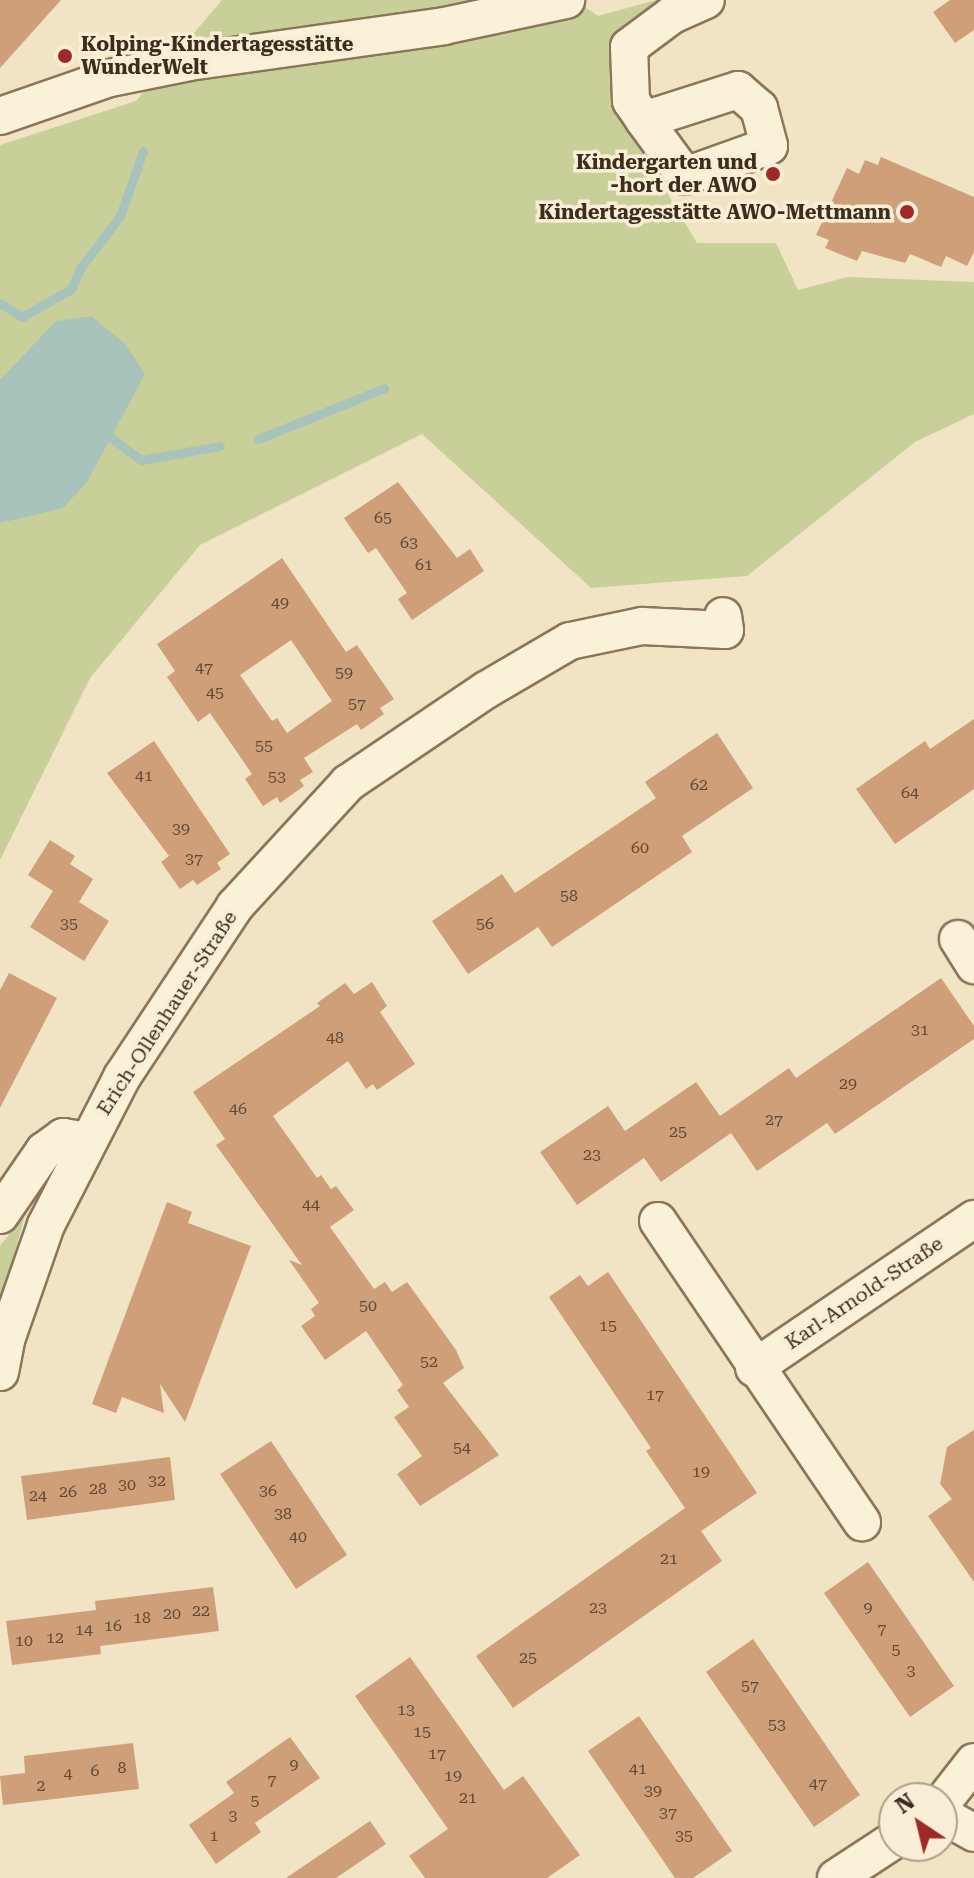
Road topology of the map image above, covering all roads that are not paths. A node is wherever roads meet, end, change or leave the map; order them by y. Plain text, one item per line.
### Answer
1 (566, 0) edge
2 (706, 0) edge
3 (0, 116) edge
4 (644, 120) dead end
5 (723, 616) dead end
6 (87, 1141) junction
7 (0, 1215) edge
8 (974, 1219) edge
9 (658, 1221) dead end
10 (754, 1368) junction
11 (0, 1372) edge
12 (862, 1522) dead end
13 (974, 1762) edge
14 (958, 1782) edge
15 (878, 1850) edge
16 (836, 1878) edge

1 - 3 street
2 - 4 street
5 - 6 street, Erich-Ollenhauer-Straße
6 - 7 street
6 - 11 street, Erich-Ollenhauer-Straße
8 - 10 street, Karl-Arnold-Straße
9 - 10 street
10 - 12 street
13 - 14 street
15 - 16 street

